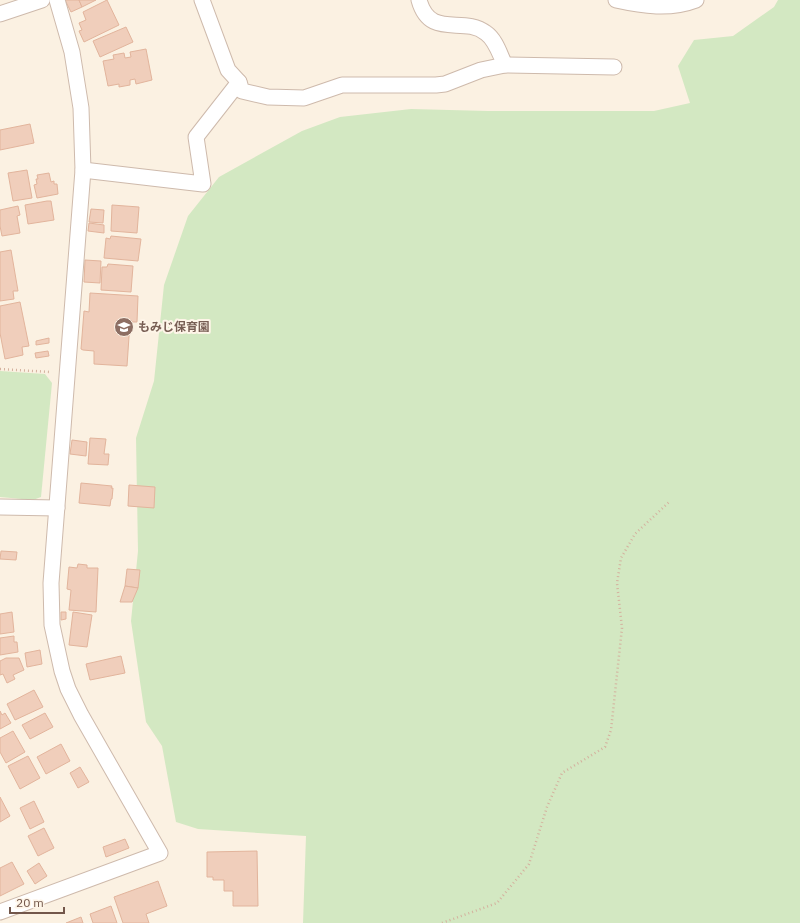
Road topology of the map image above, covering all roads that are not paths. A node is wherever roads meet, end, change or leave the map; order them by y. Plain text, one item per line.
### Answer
1 (42, 0) edge
2 (57, 0) edge
3 (202, 0) edge
4 (419, 0) edge
5 (616, 0) edge
6 (696, 0) edge
7 (0, 14) edge
8 (506, 65) junction
9 (614, 67) dead end
10 (239, 82) junction
11 (83, 170) junction
12 (0, 507) edge
13 (57, 508) junction
14 (0, 912) edge

1 - 7 street
2 - 11 street
3 - 10 street
4 - 8 street
5 - 6 street
8 - 9 street
8 - 10 street
10 - 11 street
11 - 13 street
12 - 13 street
13 - 14 street

